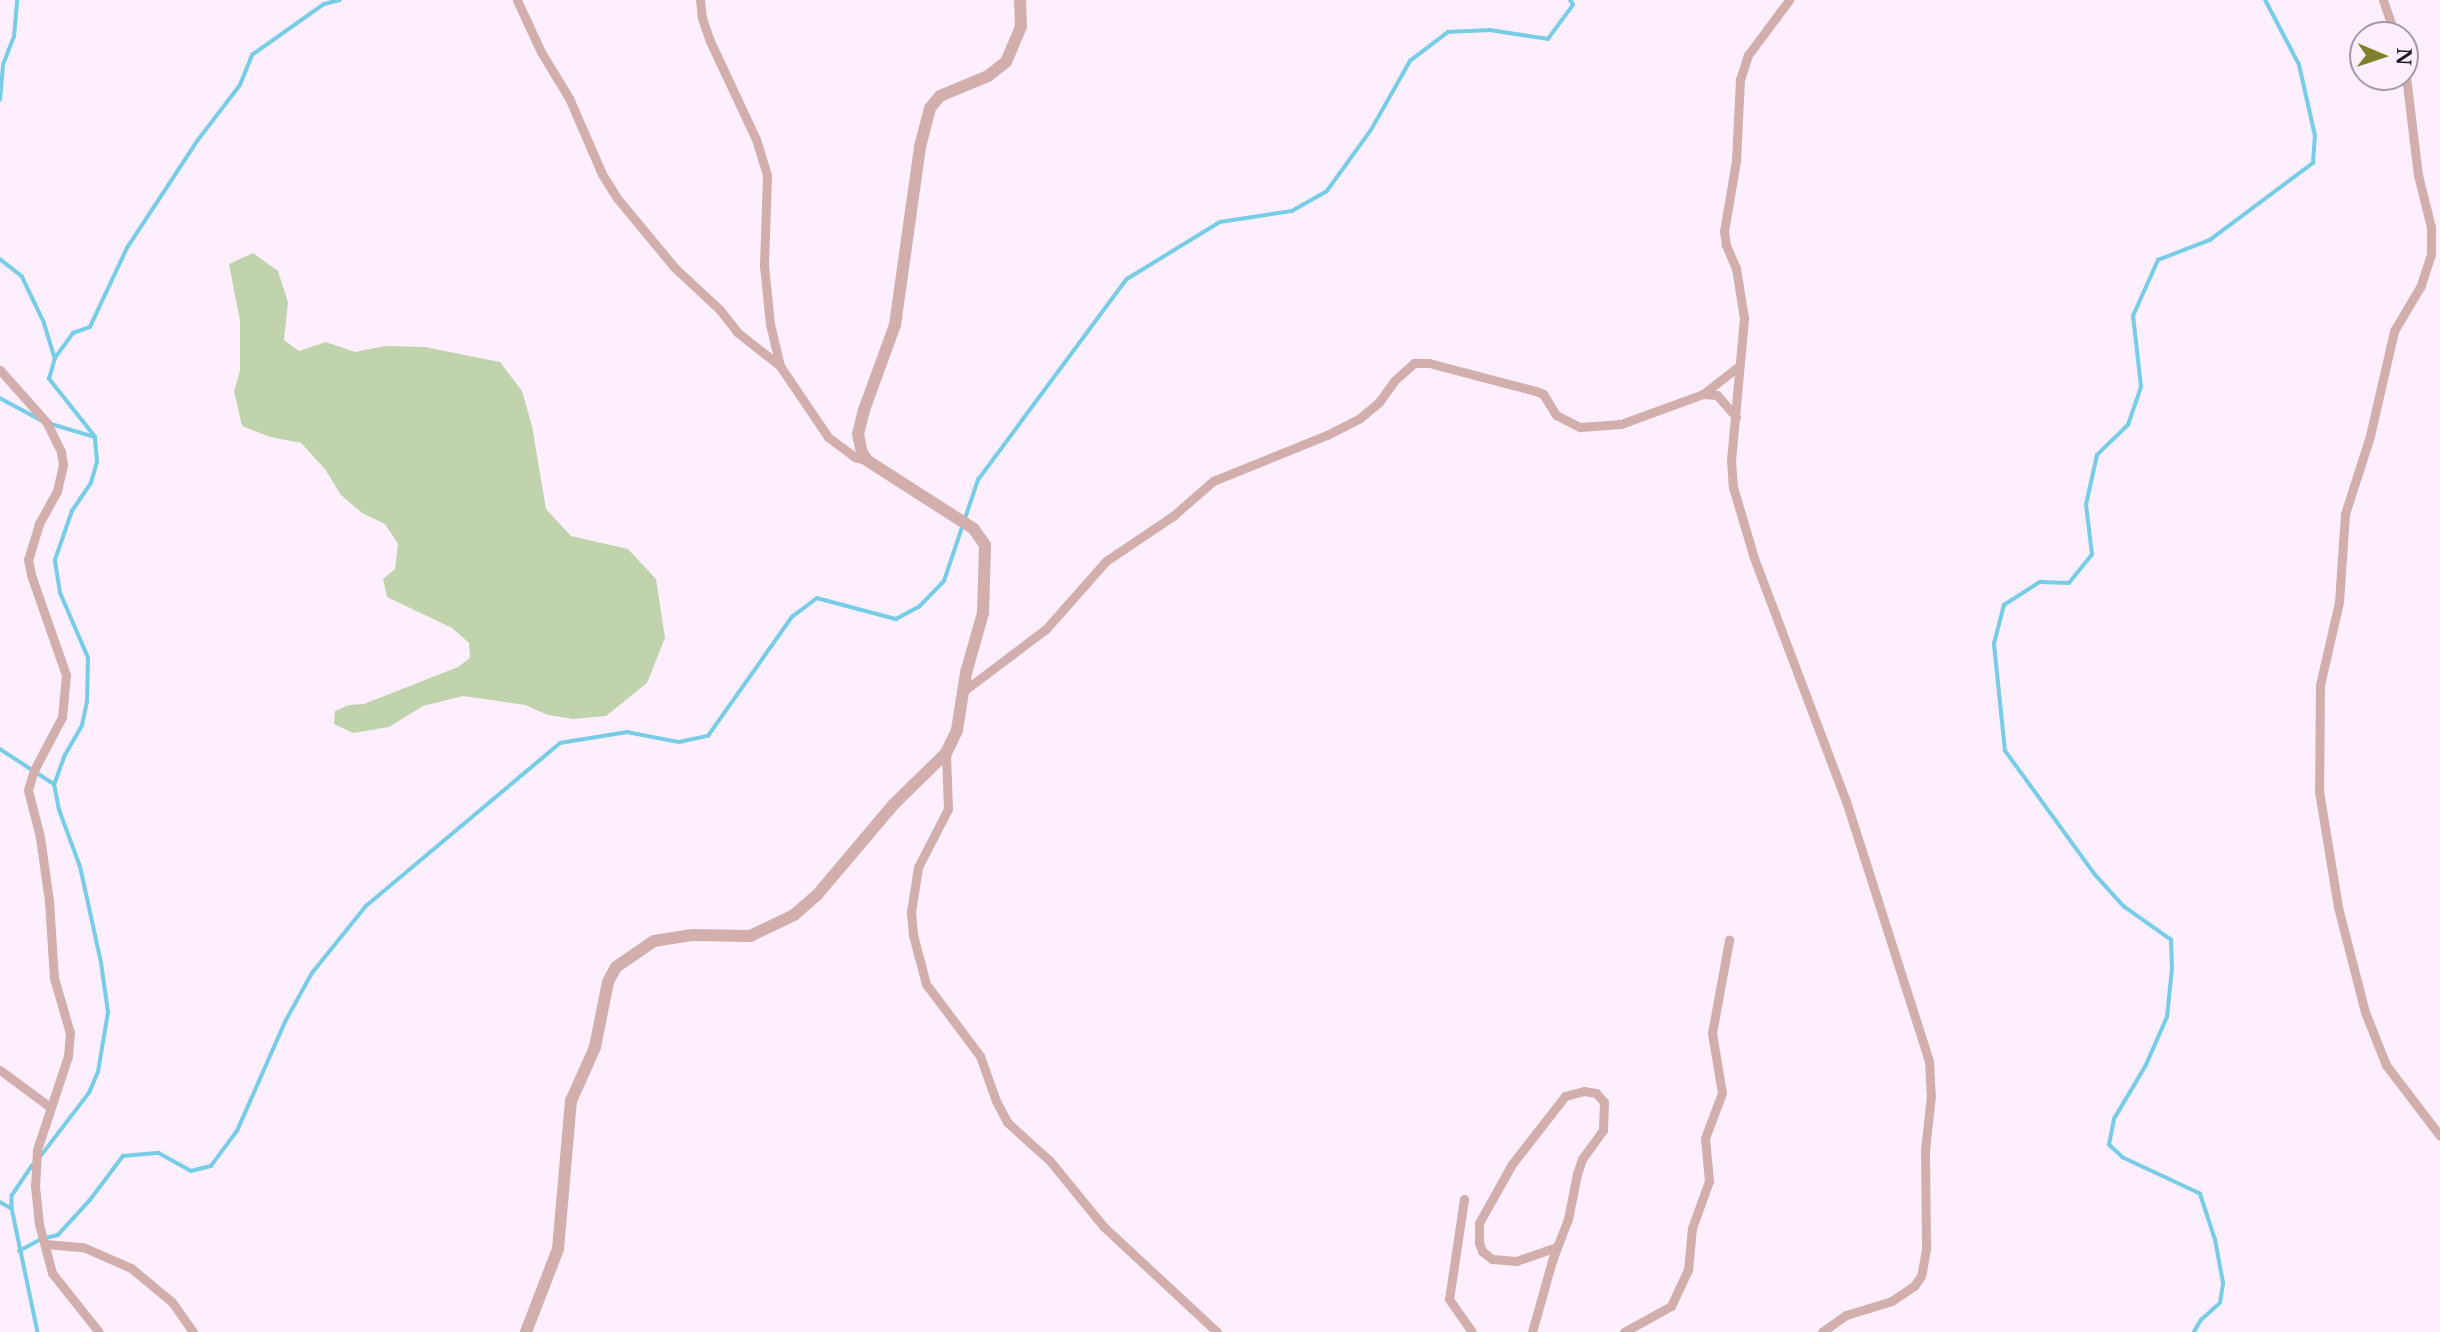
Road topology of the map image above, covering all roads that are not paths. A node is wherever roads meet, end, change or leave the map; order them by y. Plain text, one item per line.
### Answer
1 (517, 0) edge
2 (700, 0) edge
3 (1020, 0) edge
4 (1788, 0) edge
5 (2383, 0) edge
6 (2390, 21) edge
7 (2408, 91) edge
8 (780, 366) junction
9 (1739, 366) junction
10 (0, 370) edge
11 (1703, 394) junction
12 (1736, 417) junction
13 (868, 461) junction
14 (965, 690) junction
15 (946, 753) junction
16 (1729, 940) dead end
17 (0, 1070) edge
18 (50, 1107) junction
19 (2440, 1136) edge
20 (1464, 1199) dead end
21 (45, 1244) junction
22 (1558, 1247) junction
23 (99, 1332) edge
24 (193, 1332) edge
25 (526, 1332) edge
26 (1217, 1332) edge
27 (1472, 1332) edge
28 (1532, 1332) edge
29 (1623, 1332) edge
30 (1822, 1332) edge

1 - 8 street
2 - 8 street
3 - 13 street
4 - 9 street
5 - 6 street
7 - 19 street
8 - 13 street
9 - 11 street
9 - 12 street
10 - 18 street
11 - 12 street
11 - 14 street
12 - 30 street
13 - 14 street
14 - 15 street
15 - 25 street
15 - 26 street
16 - 29 street
17 - 18 street
18 - 21 street
20 - 27 street
21 - 23 street
21 - 24 street
22 - 22 street
22 - 28 street

